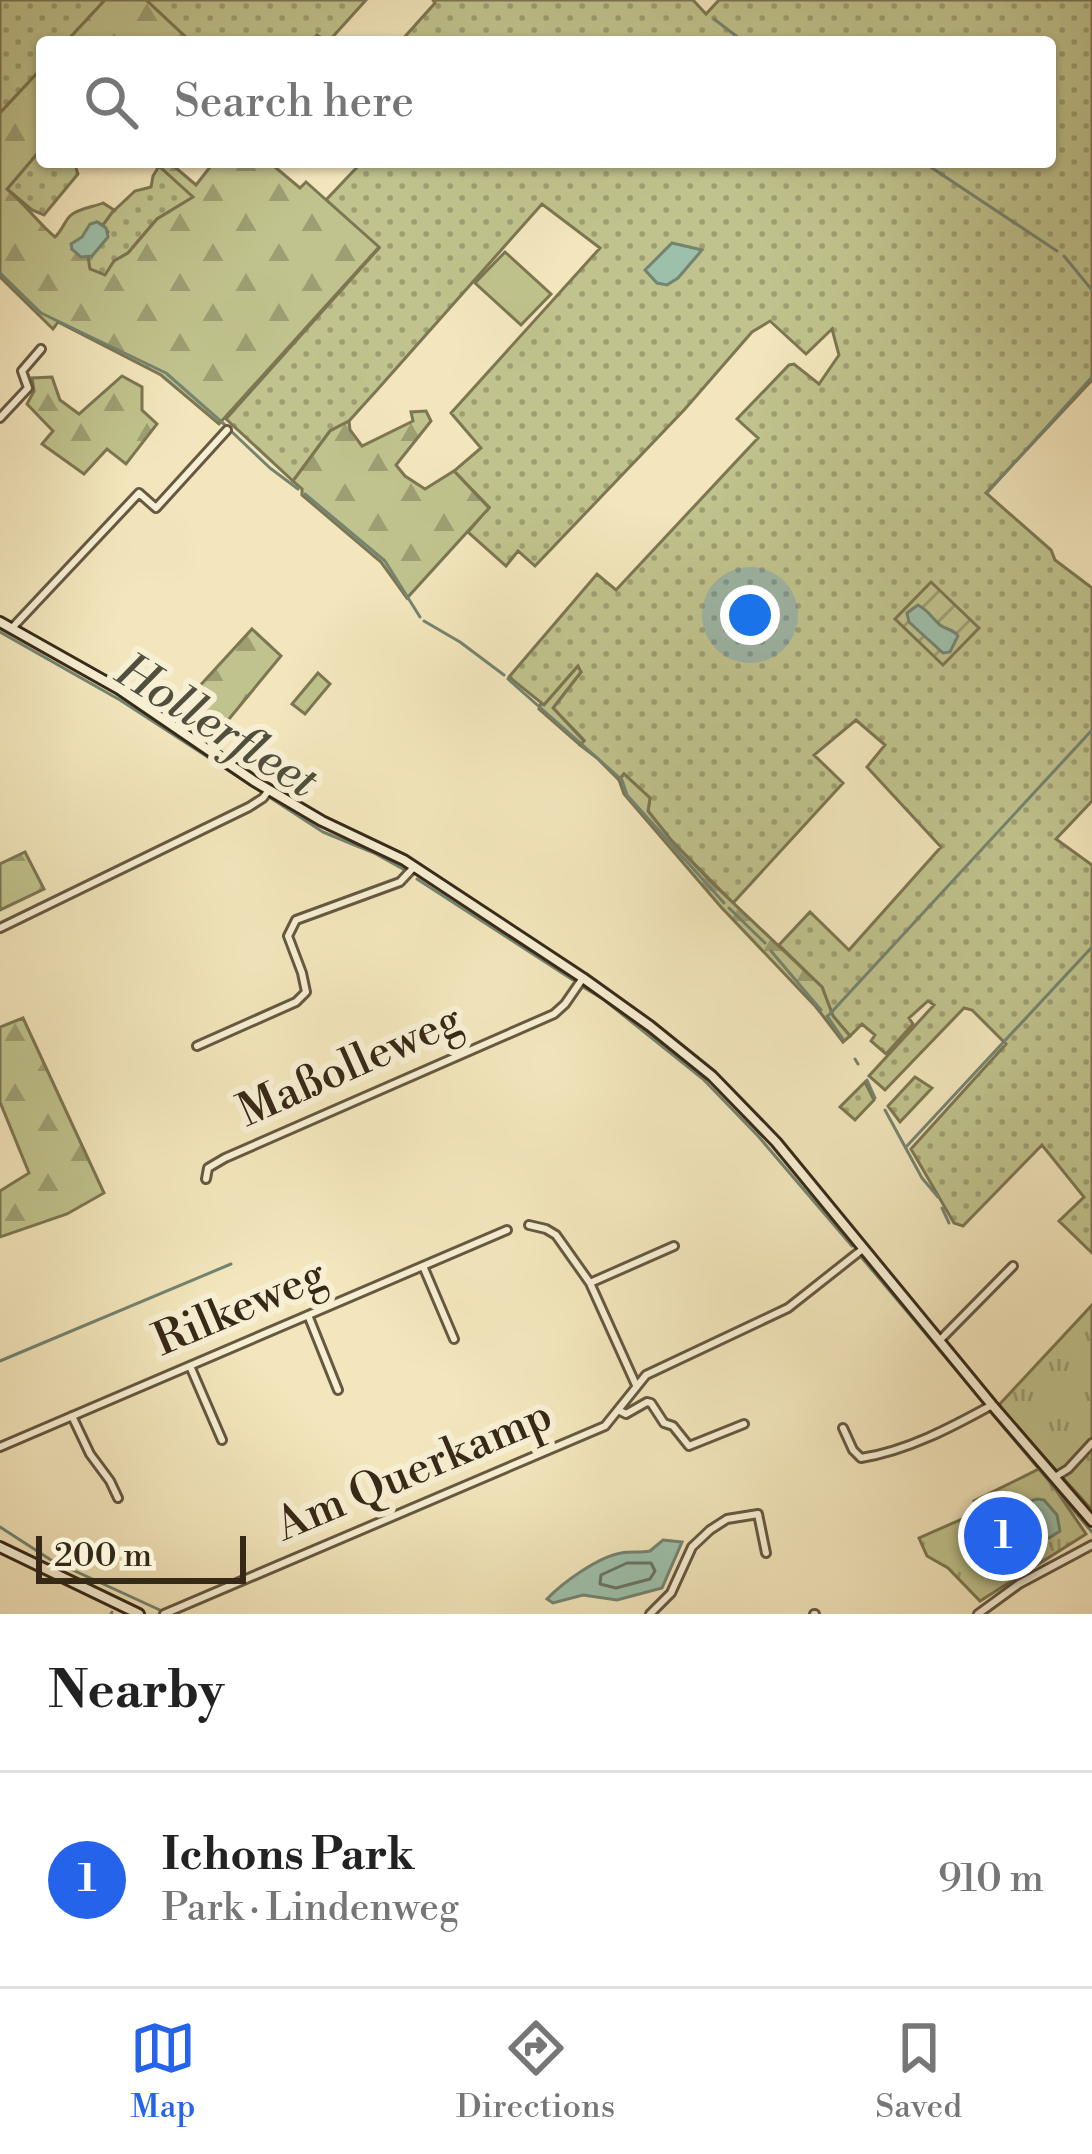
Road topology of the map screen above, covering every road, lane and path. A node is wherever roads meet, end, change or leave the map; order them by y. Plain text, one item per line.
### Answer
1 (41, 349) dead end
2 (0, 418) edge
3 (227, 430) dead end
4 (0, 622) edge
5 (12, 628) junction
6 (266, 794) junction
7 (414, 867) junction
8 (0, 928) edge
9 (583, 977) junction
10 (197, 1046) dead end
11 (206, 1179) dead end
12 (530, 1225) dead end
13 (507, 1230) dead end
14 (674, 1246) dead end
15 (864, 1248) junction
16 (423, 1266) junction
17 (1013, 1266) dead end
18 (590, 1283) junction
19 (308, 1315) junction
20 (454, 1339) dead end
21 (940, 1340) junction
22 (190, 1366) junction
23 (636, 1385) junction
24 (338, 1390) dead end
25 (992, 1405) junction
26 (618, 1410) junction
27 (72, 1417) junction
28 (744, 1424) dead end
29 (843, 1428) dead end
30 (222, 1440) dead end
31 (1092, 1443) edge
32 (0, 1448) edge
33 (1054, 1477) junction
34 (118, 1498) dead end
35 (1092, 1521) edge
36 (1092, 1545) edge
37 (0, 1547) edge
38 (766, 1553) dead end
39 (139, 1614) edge
40 (164, 1614) edge
41 (650, 1614) edge
42 (978, 1614) edge

1 - 2 street
3 - 5 street
4 - 5 street
5 - 6 street
6 - 7 street
6 - 8 street
7 - 9 street
7 - 10 street
9 - 11 street, Maßolleweg
9 - 15 street
12 - 18 street
13 - 16 street, Rilkeweg
14 - 18 street
15 - 21 street
15 - 23 street, Am Querkamp
16 - 19 street, Rilkeweg
16 - 20 street
17 - 21 street
18 - 23 street
19 - 22 street, Rilkeweg
19 - 24 street
21 - 25 street
22 - 27 street, Rilkeweg
22 - 30 street
23 - 26 street, Am Querkamp
25 - 29 street
25 - 33 street
26 - 28 street, Am Querkamp
26 - 40 street, Am Querkamp
27 - 32 street, Rilkeweg
27 - 34 street
31 - 33 street
33 - 35 street
36 - 42 street
37 - 39 street
38 - 41 street

